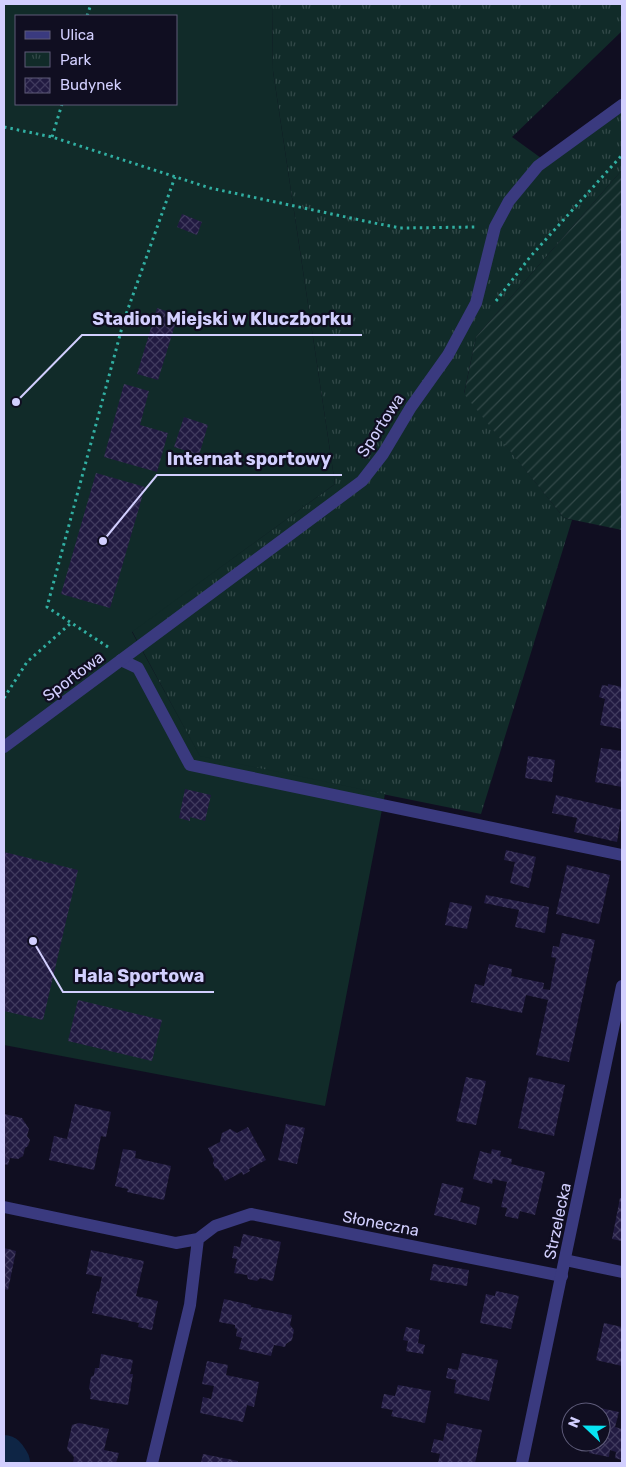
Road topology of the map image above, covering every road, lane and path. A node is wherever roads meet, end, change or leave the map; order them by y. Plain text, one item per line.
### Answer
1 (62, 105) edge
2 (622, 105) edge
3 (4, 127) edge
4 (52, 137) junction
5 (622, 154) edge
6 (175, 177) junction
7 (495, 227) junction
8 (495, 303) dead end
9 (71, 623) junction
10 (121, 660) junction
11 (4, 698) edge
12 (4, 747) edge
13 (622, 854) edge
14 (622, 986) edge
15 (4, 1207) edge
16 (198, 1239) junction
17 (565, 1260) junction
18 (622, 1272) edge
19 (562, 1276) junction
20 (152, 1463) edge
21 (522, 1463) edge

1 - 4 path
2 - 7 street, Sportowa
3 - 4 path
4 - 6 path
5 - 8 path
6 - 7 path
6 - 9 path
7 - 10 street, Sportowa
9 - 10 path
9 - 11 path
10 - 12 street, Sportowa
10 - 13 street
14 - 17 street, Strzelecka
15 - 16 street, Słoneczna
16 - 19 street, Słoneczna
16 - 20 street
17 - 18 street
17 - 19 street, Strzelecka
19 - 21 street, Strzelecka

